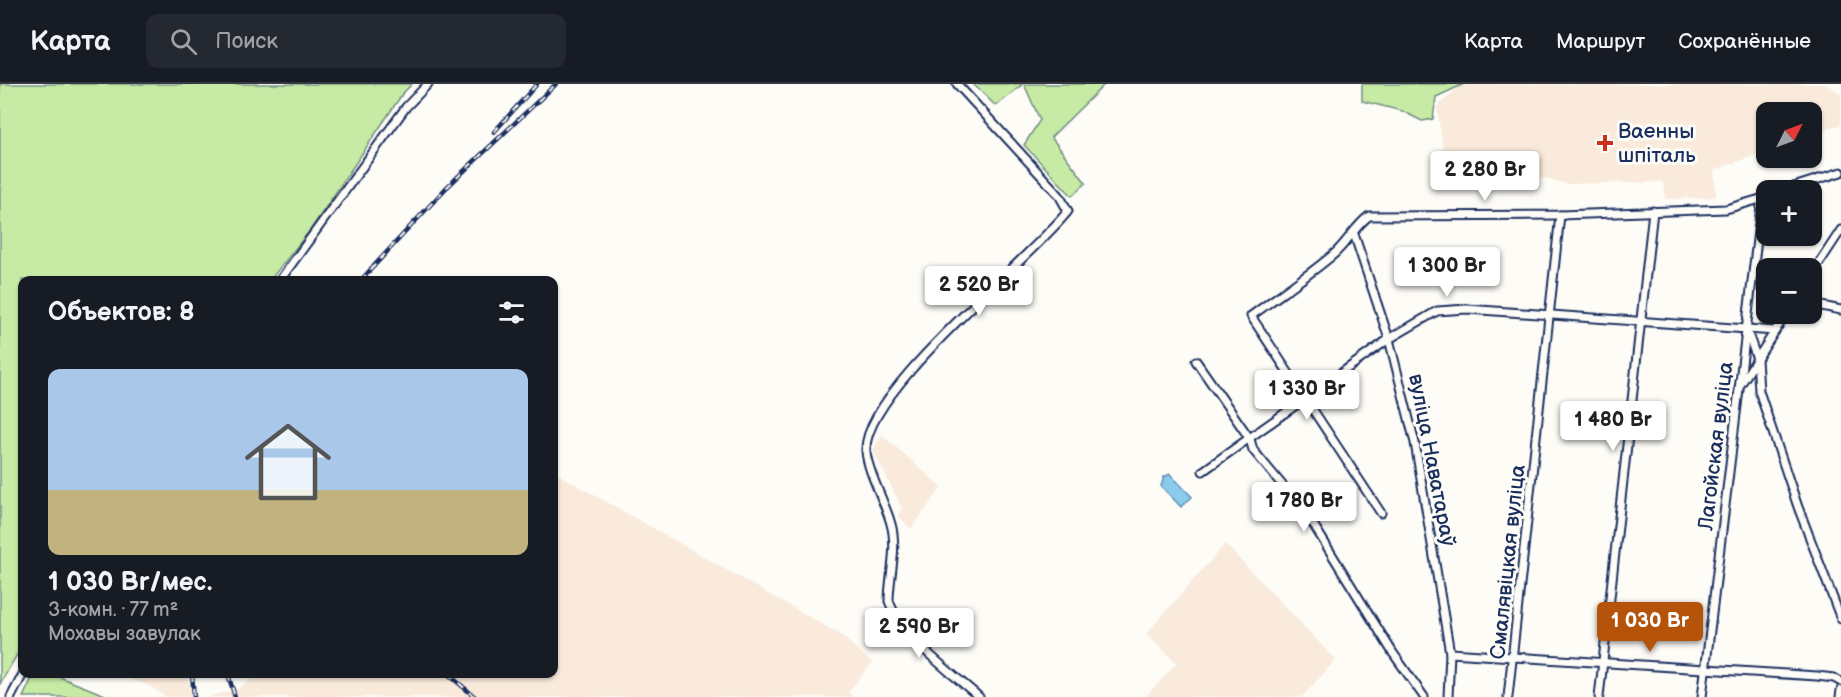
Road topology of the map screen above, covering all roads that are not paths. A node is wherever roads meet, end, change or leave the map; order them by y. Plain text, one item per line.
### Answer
1 (428, 84) edge
2 (957, 84) edge
3 (1841, 172) edge
4 (1816, 180) edge
5 (1756, 200) edge
6 (1653, 211) junction
7 (1560, 215) junction
8 (1841, 230) edge
9 (1354, 234) junction
10 (1758, 246) edge
11 (1822, 259) edge
12 (283, 276) edge
13 (1822, 306) edge
14 (1841, 310) edge
15 (1550, 315) junction
16 (1641, 320) junction
17 (1780, 324) edge
18 (1747, 328) junction
19 (1775, 331) junction
20 (1389, 339) junction
21 (1757, 359) junction
22 (1196, 361) dead end
23 (1739, 387) junction
24 (1306, 397) junction
25 (1250, 439) junction
26 (1203, 471) dead end
27 (1381, 513) dead end
28 (1841, 619) edge
29 (1450, 652) junction
30 (1514, 655) junction
31 (1603, 662) junction
32 (1705, 669) junction
33 (21, 678) edge
34 (1841, 682) edge
35 (1841, 690) edge
36 (11, 697) edge
37 (979, 697) edge
38 (1424, 697) edge
39 (1448, 697) edge
40 (1508, 697) edge
41 (1599, 697) edge
42 (1702, 697) edge
43 (1840, 697) edge

1 - 12 street
2 - 37 street
3 - 4 street
5 - 6 street
6 - 7 street
6 - 16 street
7 - 9 street
7 - 15 street, Смалявіцкая вуліца
8 - 11 street
9 - 20 street, вуліца Наватараў
9 - 24 street
10 - 18 street, Лагойская вуліца
13 - 14 street
15 - 16 street
15 - 20 street
15 - 30 street, Смалявіцкая вуліца
16 - 18 street
16 - 31 street
17 - 19 street
18 - 19 street
18 - 21 street
18 - 23 street, Лагойская вуліца
19 - 21 street
20 - 24 street
20 - 29 street, вуліца Наватараў
21 - 23 street
21 - 28 street
22 - 25 street
23 - 32 street, Лагойская вуліца
24 - 25 street
24 - 27 street
25 - 26 street
25 - 38 street
29 - 30 street
29 - 39 street, вуліца Наватараў
30 - 31 street
30 - 40 street, Смалявіцкая вуліца
31 - 32 street
31 - 41 street
32 - 34 street
32 - 42 street, Лагойская вуліца
33 - 36 street
35 - 43 street

